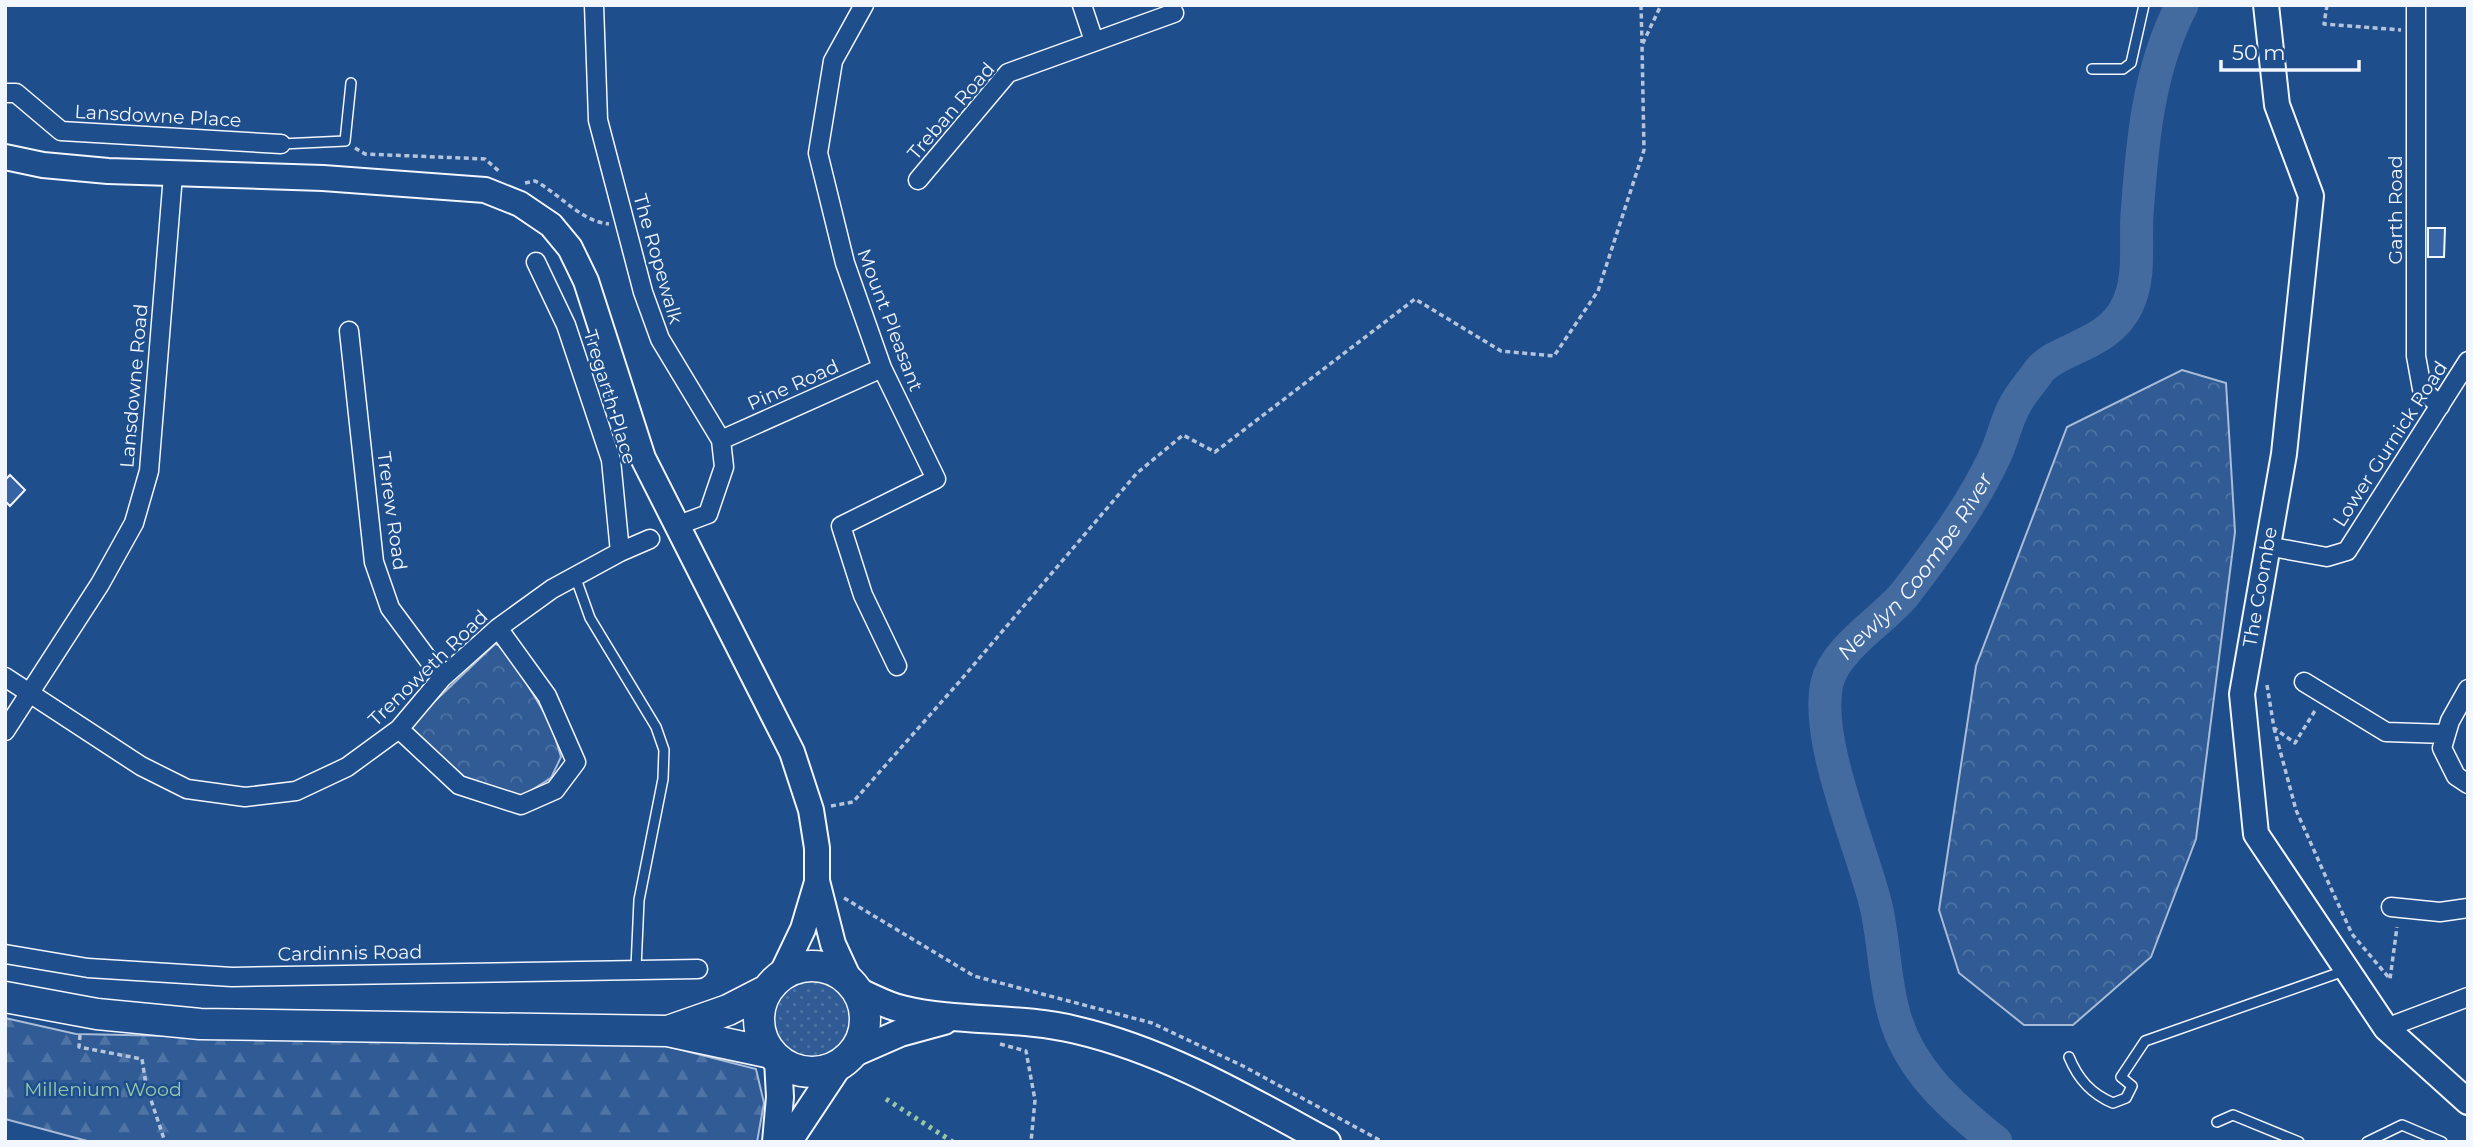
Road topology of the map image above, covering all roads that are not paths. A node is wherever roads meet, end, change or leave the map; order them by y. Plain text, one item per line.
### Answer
1 (594, 5) edge
2 (1082, 5) edge
3 (2144, 5) edge
4 (2266, 5) edge
5 (2416, 5) edge
6 (855, 8) edge
7 (1174, 13) dead end
8 (1094, 41) junction
9 (2092, 69) dead end
10 (351, 83) dead end
11 (5, 93) edge
12 (281, 144) joint
13 (5, 157) edge
14 (173, 175) junction
15 (918, 180) dead end
16 (536, 262) dead end
17 (349, 331) dead end
18 (2468, 361) edge
19 (883, 369) junction
20 (2440, 406) junction
21 (721, 440) junction
22 (676, 526) junction
23 (650, 540) dead end
24 (2267, 546) junction
25 (620, 552) junction
26 (575, 576) junction
27 (498, 628) junction
28 (897, 666) dead end
29 (5, 677) edge
30 (442, 678) junction
31 (2304, 682) dead end
32 (2468, 689) edge
33 (29, 696) junction
34 (399, 729) junction
35 (5, 731) edge
36 (2446, 734) junction
37 (2468, 785) edge
38 (817, 881) junction
39 (2390, 907) dead end
40 (2468, 908) edge
41 (5, 954) edge
42 (636, 968) junction
43 (698, 969) dead end
44 (2346, 970) junction
45 (774, 983) junction
46 (854, 987) junction
47 (5, 997) edge
48 (2468, 997) edge
49 (956, 1018) junction
50 (2386, 1028) junction
51 (668, 1031) junction
52 (775, 1056) junction
53 (2069, 1057) dead end
54 (845, 1059) junction
55 (2468, 1102) edge
56 (2217, 1122) dead end
57 (776, 1142) edge
58 (788, 1142) edge
59 (1327, 1142) edge
60 (2299, 1142) edge
61 (2367, 1142) edge
62 (2442, 1142) edge

1 - 21 street, The Ropewalk
2 - 8 street
3 - 9 lane
4 - 24 street, The Coombe
5 - 20 street, Garth Road
6 - 19 street, Mount Pleasant
7 - 8 street, Treban Road
8 - 15 street, Treban Road
10 - 12 lane
11 - 12 street, Lansdowne Place
13 - 14 street
14 - 22 street
14 - 33 street, Lansdowne Road
16 - 25 street, Tregarth Place
17 - 30 street, Trerew Road
18 - 20 street, Lower Gurnick Road
19 - 21 street, Pine Road
19 - 28 street, Mount Pleasant
20 - 24 street, Lower Gurnick Road
21 - 22 street
22 - 38 street
23 - 25 street, Trenoweth Road
24 - 44 street, The Coombe
25 - 26 street, Trenoweth Road
26 - 27 street, Trenoweth Road
26 - 42 lane
27 - 30 street, Trenoweth Road
27 - 34 street
29 - 33 street, Trenoweth Road
30 - 34 street, Trenoweth Road
31 - 36 street
32 - 36 street
33 - 34 street, Trenoweth Road
33 - 35 street, Lansdowne Road
36 - 37 street
38 - 45 street
38 - 46 street
39 - 40 street
41 - 42 street, Cardinnis Road
42 - 43 street, Cardinnis Road
44 - 50 street, The Coombe
44 - 53 lane
45 - 46 highway
45 - 51 highway
45 - 52 highway
46 - 49 main road
46 - 54 highway
47 - 51 highway
48 - 50 street
49 - 54 main road
49 - 59 main road
50 - 55 street, The Coombe
51 - 52 highway
52 - 54 highway
52 - 57 main road
54 - 58 main road
56 - 60 lane
61 - 62 lane

